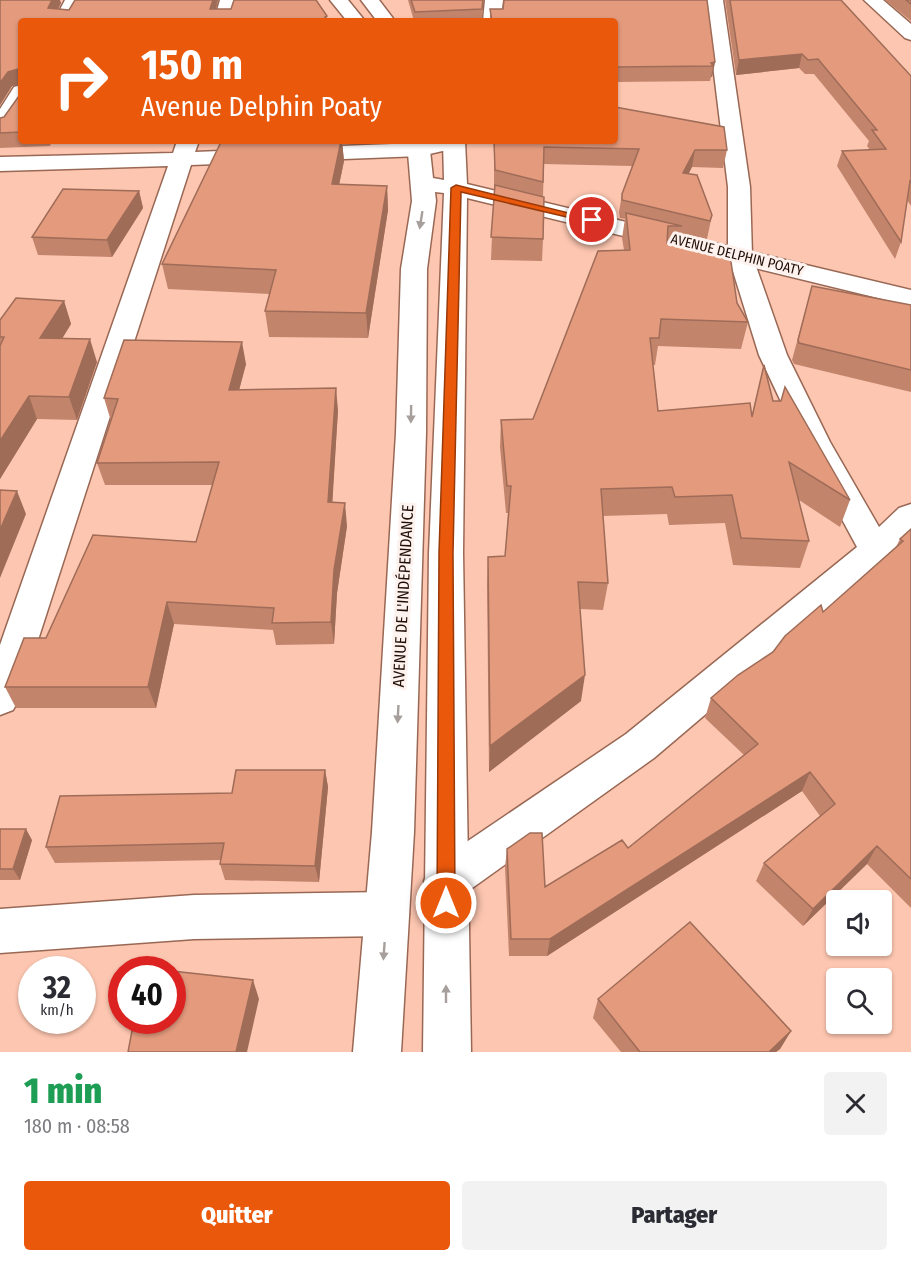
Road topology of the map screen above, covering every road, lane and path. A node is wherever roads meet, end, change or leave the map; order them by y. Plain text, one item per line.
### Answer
1 (74, 0) edge
2 (230, 0) edge
3 (339, 0) edge
4 (370, 0) edge
5 (494, 0) edge
6 (714, 0) edge
7 (873, 0) edge
8 (65, 18) edge
9 (224, 18) edge
10 (354, 18) edge
11 (384, 18) edge
12 (492, 18) edge
13 (911, 34) edge
14 (18, 96) edge
15 (0, 127) edge
16 (455, 144) edge
17 (419, 145) edge
18 (185, 150) edge
19 (0, 164) edge
20 (422, 184) junction
21 (456, 188) junction
22 (740, 255) junction
23 (911, 298) edge
24 (911, 516) edge
25 (876, 550) junction
26 (0, 699) edge
27 (446, 882) junction
28 (387, 914) junction
29 (0, 931) edge
30 (377, 1052) edge
31 (447, 1052) edge

1 - 8 street
2 - 9 street
3 - 10 street
4 - 11 street
5 - 12 street
6 - 22 street
7 - 13 street
14 - 15 street
16 - 21 street
17 - 18 street
17 - 20 street, AVENUE DE L'INDÉPENDANCE
18 - 19 street
18 - 26 street
20 - 21 street, AVENUE DELPHIN POATY
20 -> 28 street, AVENUE DE L'INDÉPENDANCE
21 - 22 street, AVENUE DELPHIN POATY
21 - 27 street
22 - 23 street, AVENUE DELPHIN POATY
22 - 25 street
24 - 25 street
25 - 27 street
31 -> 27 street
28 - 29 street
28 -> 30 street, AVENUE DE L'INDÉPENDANCE

